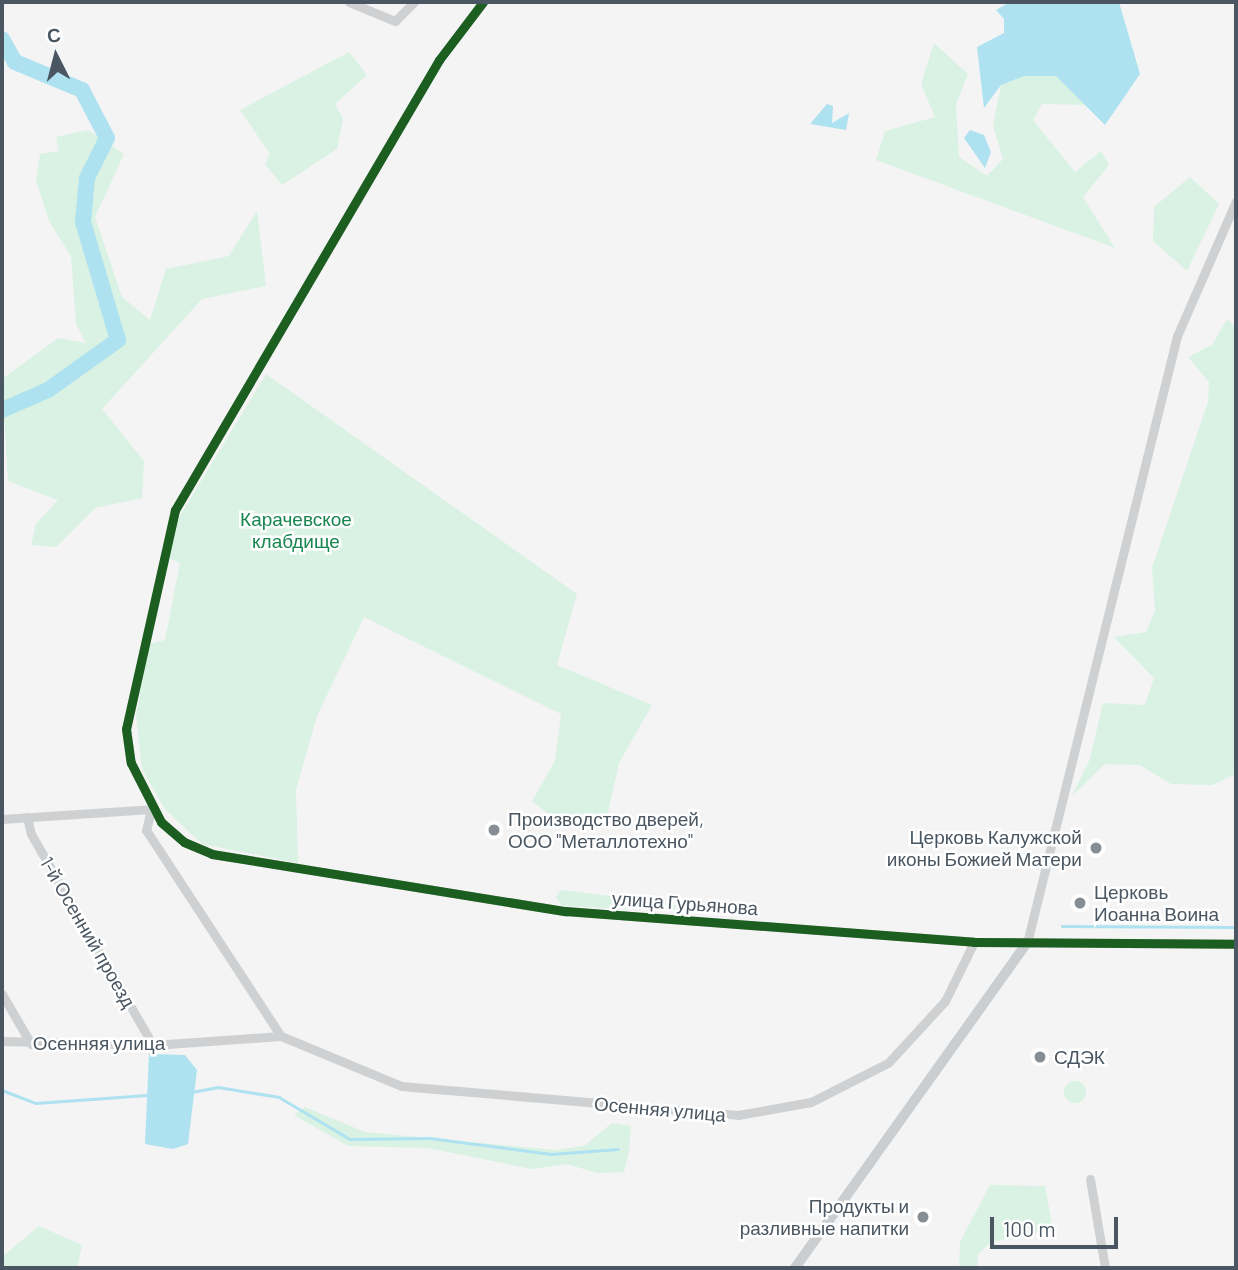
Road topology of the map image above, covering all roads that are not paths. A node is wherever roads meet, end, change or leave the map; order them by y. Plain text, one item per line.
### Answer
1 (349, 2) edge
2 (414, 2) edge
3 (483, 2) edge
4 (1236, 201) edge
5 (151, 809) junction
6 (27, 817) junction
7 (2, 819) edge
8 (974, 942) junction
9 (1027, 943) junction
10 (1236, 944) edge
11 (2, 994) edge
12 (281, 1036) junction
13 (2, 1041) edge
14 (31, 1044) junction
15 (153, 1045) junction
16 (1090, 1179) dead end
17 (795, 1268) edge
18 (1105, 1268) edge

1 - 2 street
3 - 5 street
4 - 9 street
5 - 6 street
5 - 8 street, улица Гурьянова
5 - 12 street
6 - 7 street
6 - 15 street, 1-й Осенний проезд
8 - 9 street, улица Гурьянова
8 - 12 street, Осенняя улица
9 - 10 street, улица Гурьянова
9 - 17 main road
11 - 14 street
12 - 15 street, Осенняя улица
13 - 14 street, Осенняя улица
14 - 15 street, Осенняя улица
16 - 18 street

